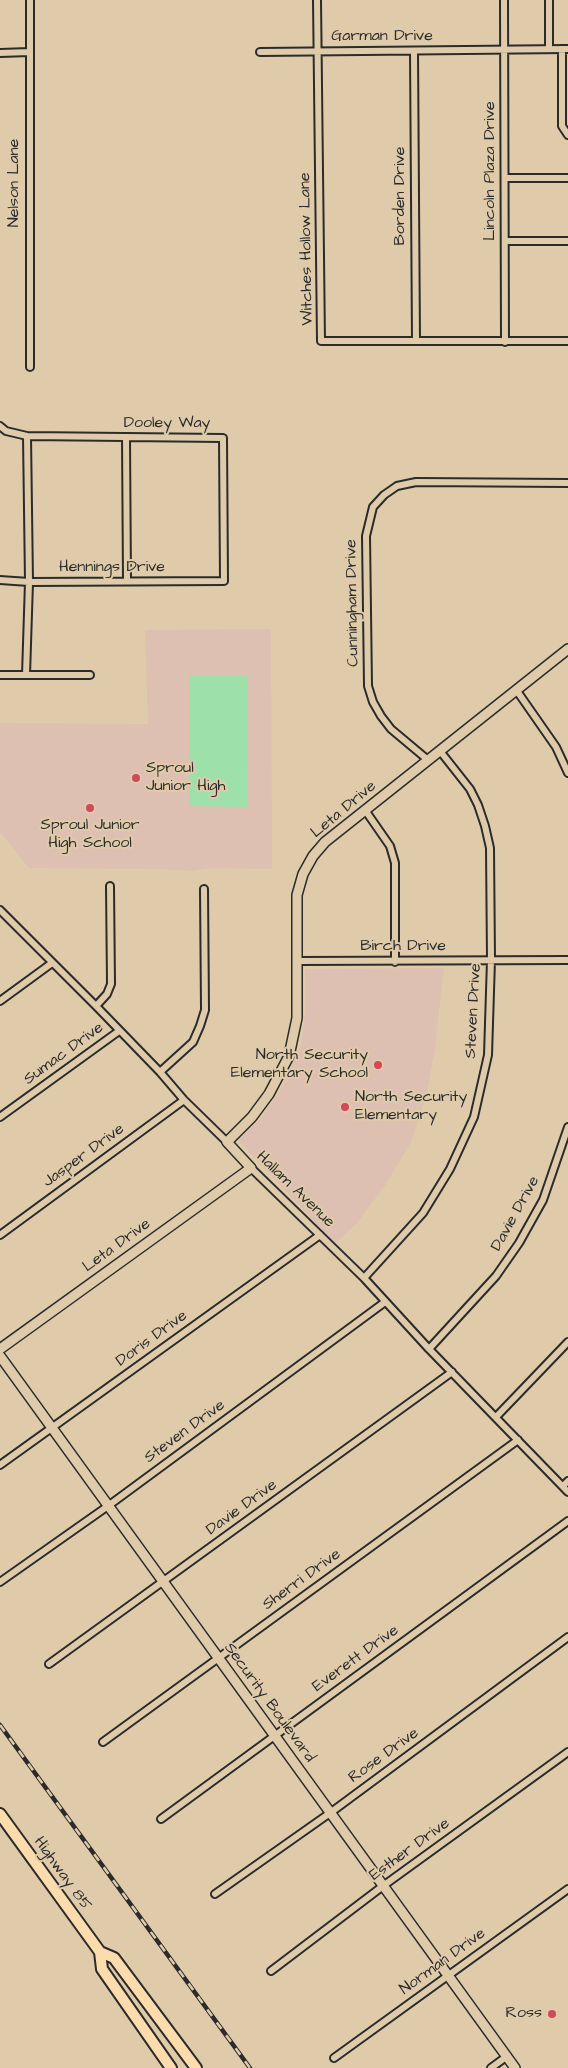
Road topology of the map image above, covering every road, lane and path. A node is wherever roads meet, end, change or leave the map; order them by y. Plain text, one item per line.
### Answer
1 (30, 0) edge
2 (317, 0) edge
3 (504, 0) edge
4 (549, 0) edge
5 (550, 49) junction
6 (565, 49) edge
7 (504, 50) junction
8 (318, 51) junction
9 (414, 51) junction
10 (29, 52) junction
11 (260, 52) dead end
12 (0, 53) edge
13 (568, 134) edge
14 (505, 178) junction
15 (568, 178) edge
16 (506, 241) junction
17 (568, 241) edge
18 (416, 341) junction
19 (568, 341) edge
20 (506, 342) junction
21 (30, 367) dead end
22 (0, 426) edge
23 (27, 436) junction
24 (126, 438) junction
25 (568, 483) edge
26 (0, 580) edge
27 (126, 581) junction
28 (224, 581) joint
29 (28, 582) junction
30 (568, 649) edge
31 (0, 675) edge
32 (26, 675) junction
33 (90, 675) dead end
34 (516, 691) junction
35 (440, 751) junction
36 (428, 760) junction
37 (568, 773) edge
38 (365, 810) junction
39 (110, 886) dead end
40 (204, 889) dead end
41 (0, 910) edge
42 (491, 960) junction
43 (568, 960) edge
44 (297, 961) junction
45 (395, 962) junction
46 (52, 963) junction
47 (0, 1001) edge
48 (96, 1006) junction
49 (119, 1031) junction
50 (160, 1072) junction
51 (184, 1100) junction
52 (0, 1117) edge
53 (568, 1126) edge
54 (227, 1142) junction
55 (251, 1168) junction
56 (0, 1235) edge
57 (320, 1235) junction
58 (364, 1278) junction
59 (385, 1302) junction
60 (568, 1342) edge
61 (0, 1349) edge
62 (428, 1349) junction
63 (0, 1356) edge
64 (452, 1372) junction
65 (496, 1417) junction
66 (52, 1428) junction
67 (518, 1440) junction
68 (0, 1465) edge
69 (568, 1481) edge
70 (563, 1486) junction
71 (568, 1492) edge
72 (108, 1506) junction
73 (568, 1521) edge
74 (0, 1582) edge
75 (163, 1582) junction
76 (568, 1637) edge
77 (218, 1658) junction
78 (49, 1664) dead end
79 (274, 1736) junction
80 (103, 1742) dead end
81 (568, 1752) edge
82 (330, 1813) junction
83 (0, 1814) edge
84 (161, 1819) dead end
85 (383, 1886) junction
86 (568, 1889) edge
87 (215, 1894) dead end
88 (100, 1952) junction
89 (271, 1972) dead end
90 (448, 1976) junction
91 (506, 2057) junction
92 (334, 2058) dead end
93 (171, 2068) edge
94 (196, 2068) edge
95 (491, 2068) edge
96 (514, 2068) edge

1 - 10 street, Nelson Lane
2 - 8 street, Witches Hollow Lane
3 - 7 street, Lincoln Plaza Drive
4 - 5 street
5 - 6 street, Garman Drive
5 - 7 street, Garman Drive
6 - 13 street
7 - 9 street, Garman Drive
7 - 14 street, Lincoln Plaza Drive
8 - 9 street, Garman Drive
8 - 11 street, Garman Drive
8 - 18 street, Witches Hollow Lane
9 - 18 street, Borden Drive
10 - 12 street
10 - 21 street, Nelson Lane
14 - 15 street
14 - 16 street, Lincoln Plaza Drive
16 - 17 street
16 - 20 street, Lincoln Plaza Drive
18 - 20 street, Witches Hollow Lane
19 - 20 street, Witches Hollow Lane
22 - 23 street, Dooley Way
23 - 24 street, Dooley Way
23 - 29 street
24 - 27 street
24 - 28 street, Dooley Way
25 - 36 street, Cunningham Drive
26 - 29 street, Hennings Drive
27 - 28 street, Hennings Drive
27 - 29 street, Hennings Drive
29 - 32 street
30 - 34 street, Leta Drive
31 - 32 street
32 - 33 street
34 - 35 street, Leta Drive
34 - 37 street
35 - 36 street, Leta Drive
35 - 42 street, Steven Drive
36 - 38 street, Leta Drive
38 - 44 street, Leta Drive
38 - 45 street
39 - 48 street, Sumac Drive
40 - 50 street
41 - 46 street, Hallam Avenue
42 - 43 street, Birch Drive
42 - 45 street, Birch Drive
42 - 58 street, Steven Drive
44 - 45 street, Birch Drive
44 - 54 street, Leta Drive
46 - 47 street
46 - 48 street, Hallam Avenue
48 - 49 street, Hallam Avenue
49 - 50 street, Hallam Avenue
49 - 52 street, Sumac Drive
50 - 51 street, Hallam Avenue
51 - 54 street, Hallam Avenue
51 - 56 street, Jasper Drive
53 - 62 street, Davie Drive
54 - 55 street, Hallam Avenue
55 - 57 street, Hallam Avenue
55 - 61 street, Leta Drive
57 - 58 street, Hallam Avenue
57 - 66 street, Doris Drive
58 - 59 street, Hallam Avenue
59 - 62 street, Hallam Avenue
59 - 72 street, Steven Drive
60 - 65 street
62 - 64 street, Hallam Avenue
63 - 66 street, Security Boulevard
64 - 65 street, Hallam Avenue
64 - 75 street, Davie Drive
65 - 67 street, Hallam Avenue
66 - 68 street, Doris Drive
66 - 72 street, Security Boulevard
67 - 70 street, Hallam Avenue
67 - 77 street, Sherri Drive
69 - 70 street
70 - 71 street, Hallam Avenue
72 - 74 street, Steven Drive
72 - 75 street, Security Boulevard
73 - 79 street, Everett Drive
75 - 77 street, Security Boulevard
75 - 78 street, Davie Drive
76 - 82 street, Rose Drive
77 - 79 street, Security Boulevard
77 - 80 street, Sherri Drive
79 - 82 street, Security Boulevard
79 - 84 street, Everett Drive
81 - 85 street, Esther Drive
82 - 85 street, Security Boulevard
82 - 87 street, Rose Drive
83 - 88 main road, Highway 85
85 - 89 street, Esther Drive
85 - 90 street, Security Boulevard
86 - 90 street, Norman Drive
88 - 93 main road, Highway 85
88 - 94 main road, Highway 85
90 - 91 street, Security Boulevard
90 - 92 street, Norman Drive
91 - 95 street
91 - 96 street, Security Boulevard

